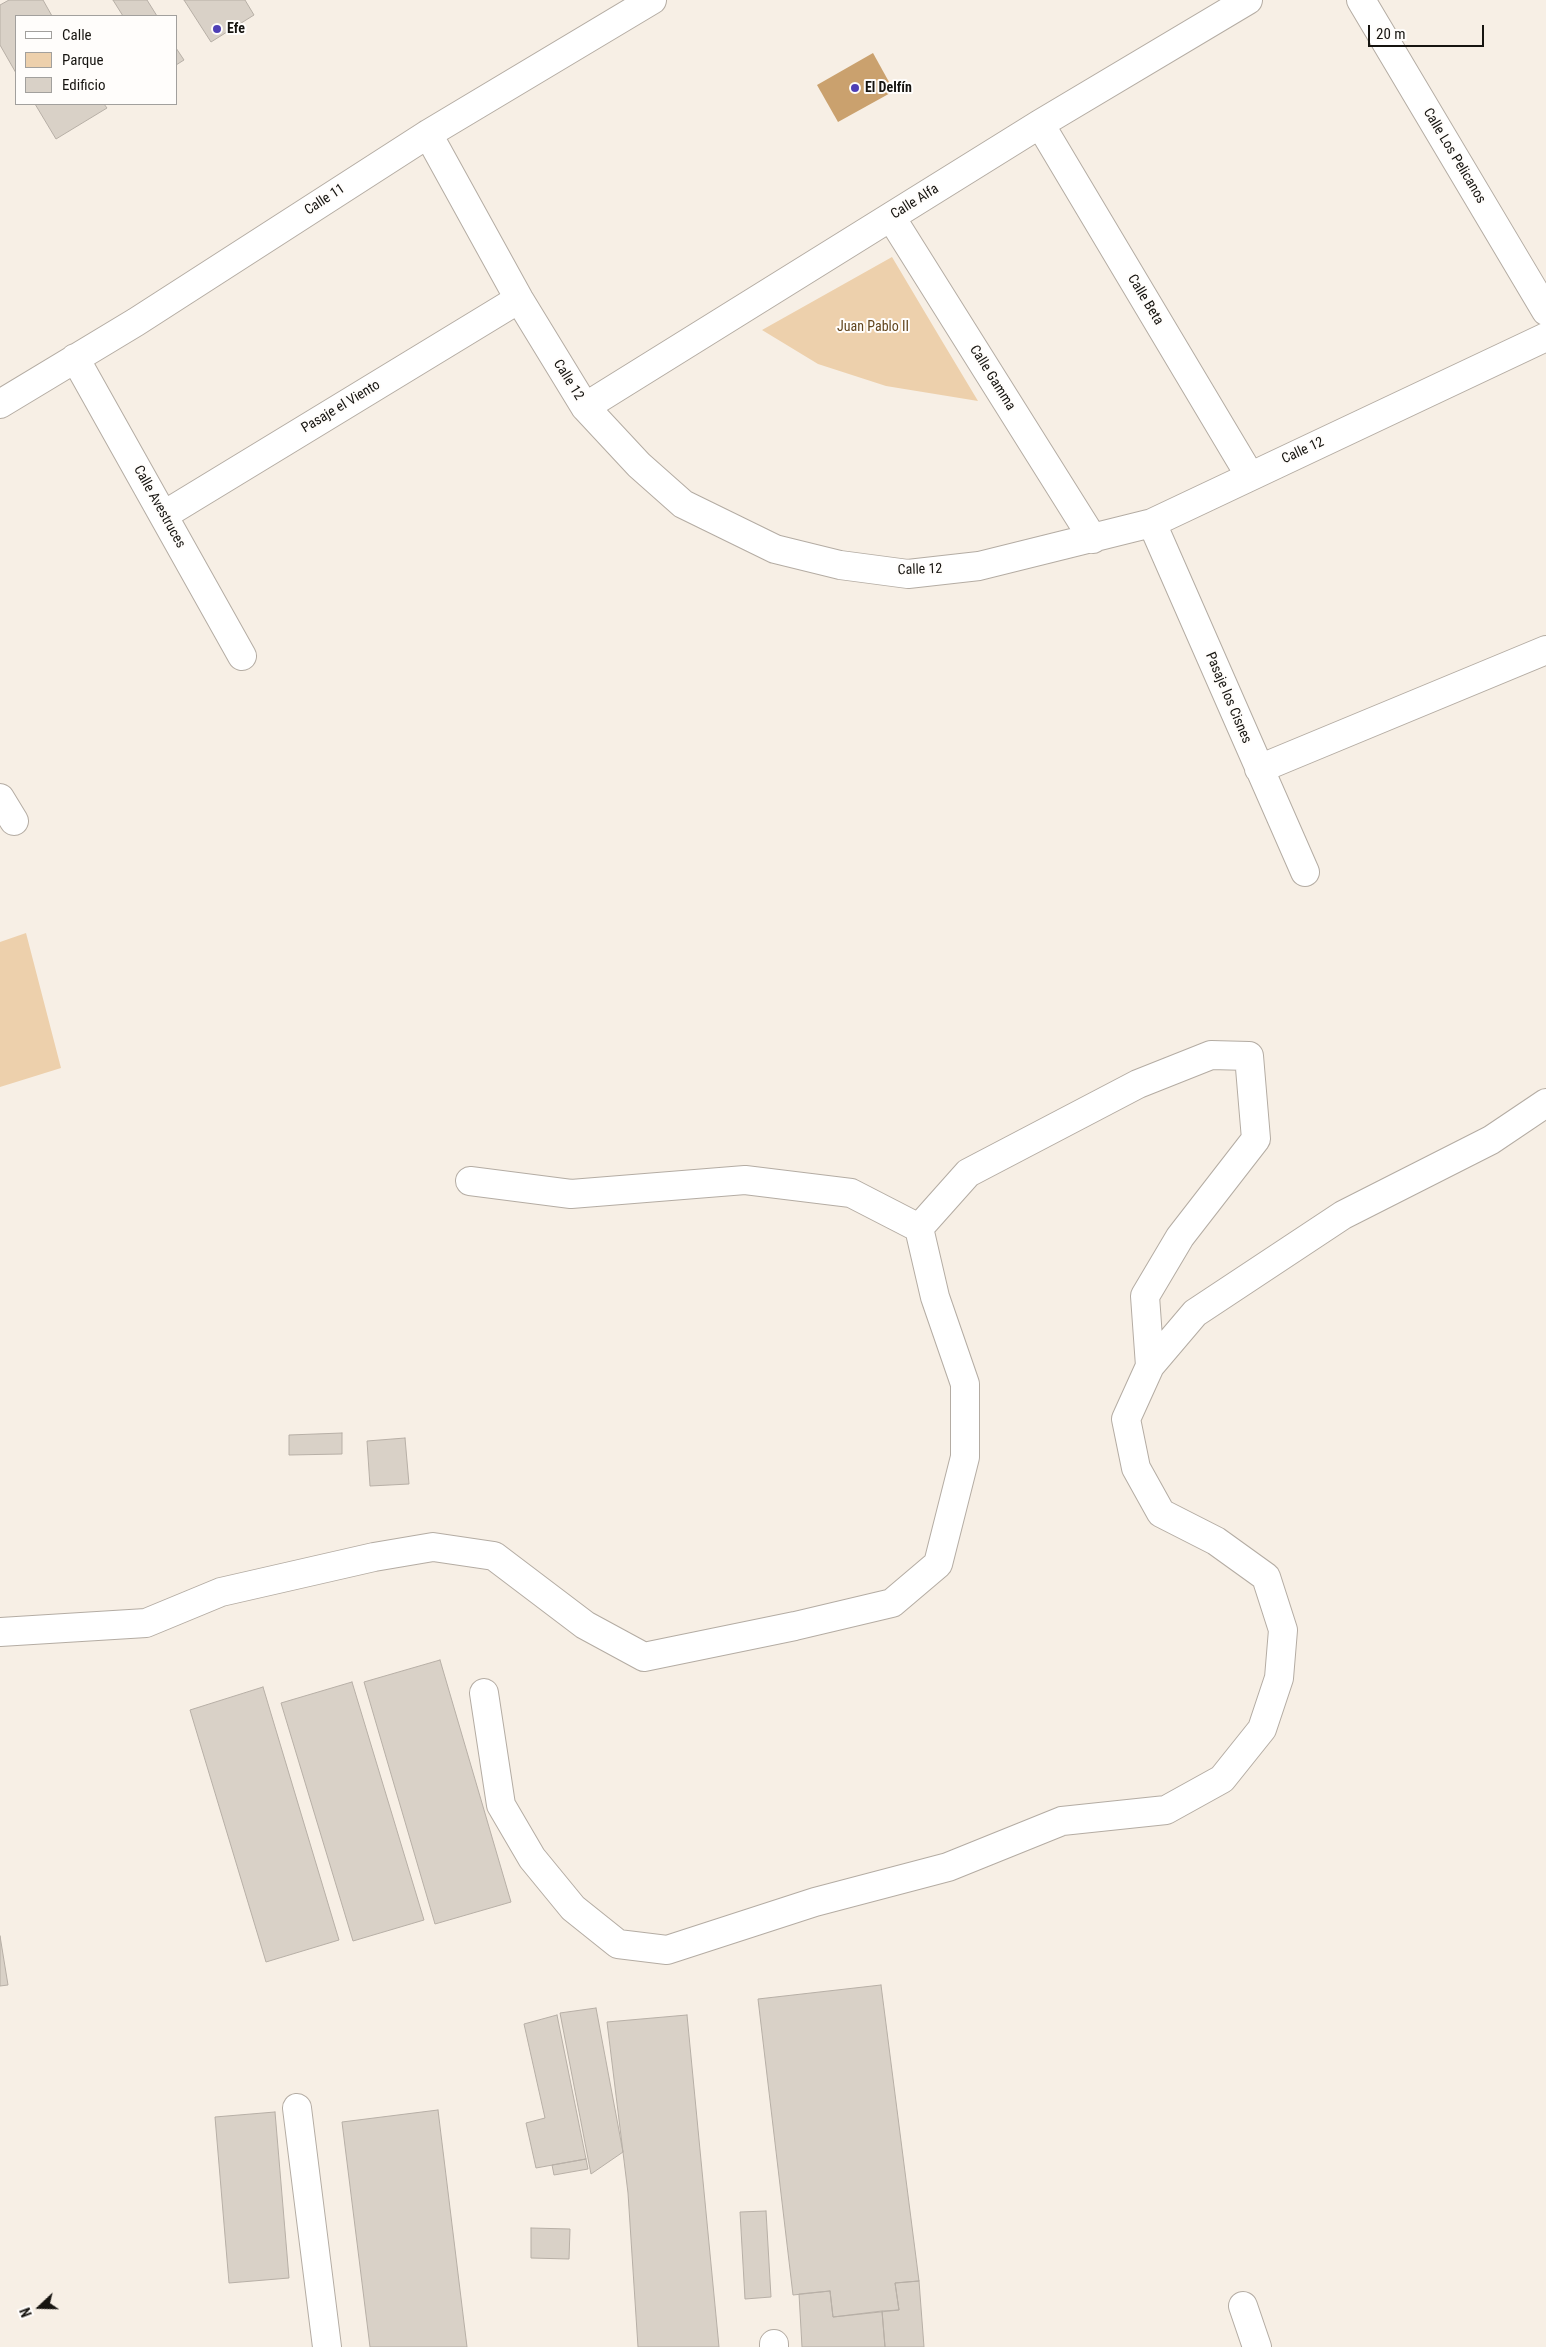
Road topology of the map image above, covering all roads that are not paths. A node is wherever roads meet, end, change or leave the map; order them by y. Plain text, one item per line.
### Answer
1 (652, 0) edge
2 (1248, 0) edge
3 (1361, 0) edge
4 (1040, 124) junction
5 (428, 134) junction
6 (891, 217) junction
7 (519, 299) junction
8 (1546, 311) edge
9 (1546, 337) edge
10 (75, 358) junction
11 (0, 404) edge
12 (585, 407) junction
13 (1250, 476) junction
14 (164, 515) junction
15 (1152, 523) junction
16 (1093, 539) junction
17 (1546, 650) edge
18 (242, 656) dead end
19 (1259, 768) junction
20 (0, 798) edge
21 (14, 821) dead end
22 (1305, 872) dead end
23 (1546, 1103) edge
24 (470, 1181) dead end
25 (919, 1228) junction
26 (1150, 1366) junction
27 (0, 1632) edge
28 (484, 1693) dead end
29 (297, 2108) dead end
30 (1242, 2306) dead end
31 (327, 2347) edge
32 (1257, 2347) edge

1 - 5 street, Calle 11
2 - 4 street, Calle Alfa
3 - 8 street, Calle Los Pelicanos
4 - 6 street, Calle Alfa
4 - 13 street, Calle Beta
5 - 7 street, Calle 12
5 - 10 street, Calle 11
6 - 12 street, Calle Alfa
6 - 16 street, Calle Gamma
7 - 12 street, Calle 12
7 - 14 street, Pasaje el Viento
9 - 13 street, Calle 12
10 - 11 street, Calle 11
10 - 14 street, Calle Avestruces
12 - 16 street, Calle 12
13 - 15 street, Calle 12
14 - 18 street, Calle Avestruces
15 - 16 street, Calle 12
15 - 19 street, Pasaje los Cisnes
17 - 19 street
19 - 22 street, Pasaje los Cisnes
20 - 21 street
23 - 26 street
24 - 25 street
25 - 26 street
25 - 27 street
26 - 28 street
29 - 31 street
30 - 32 street

